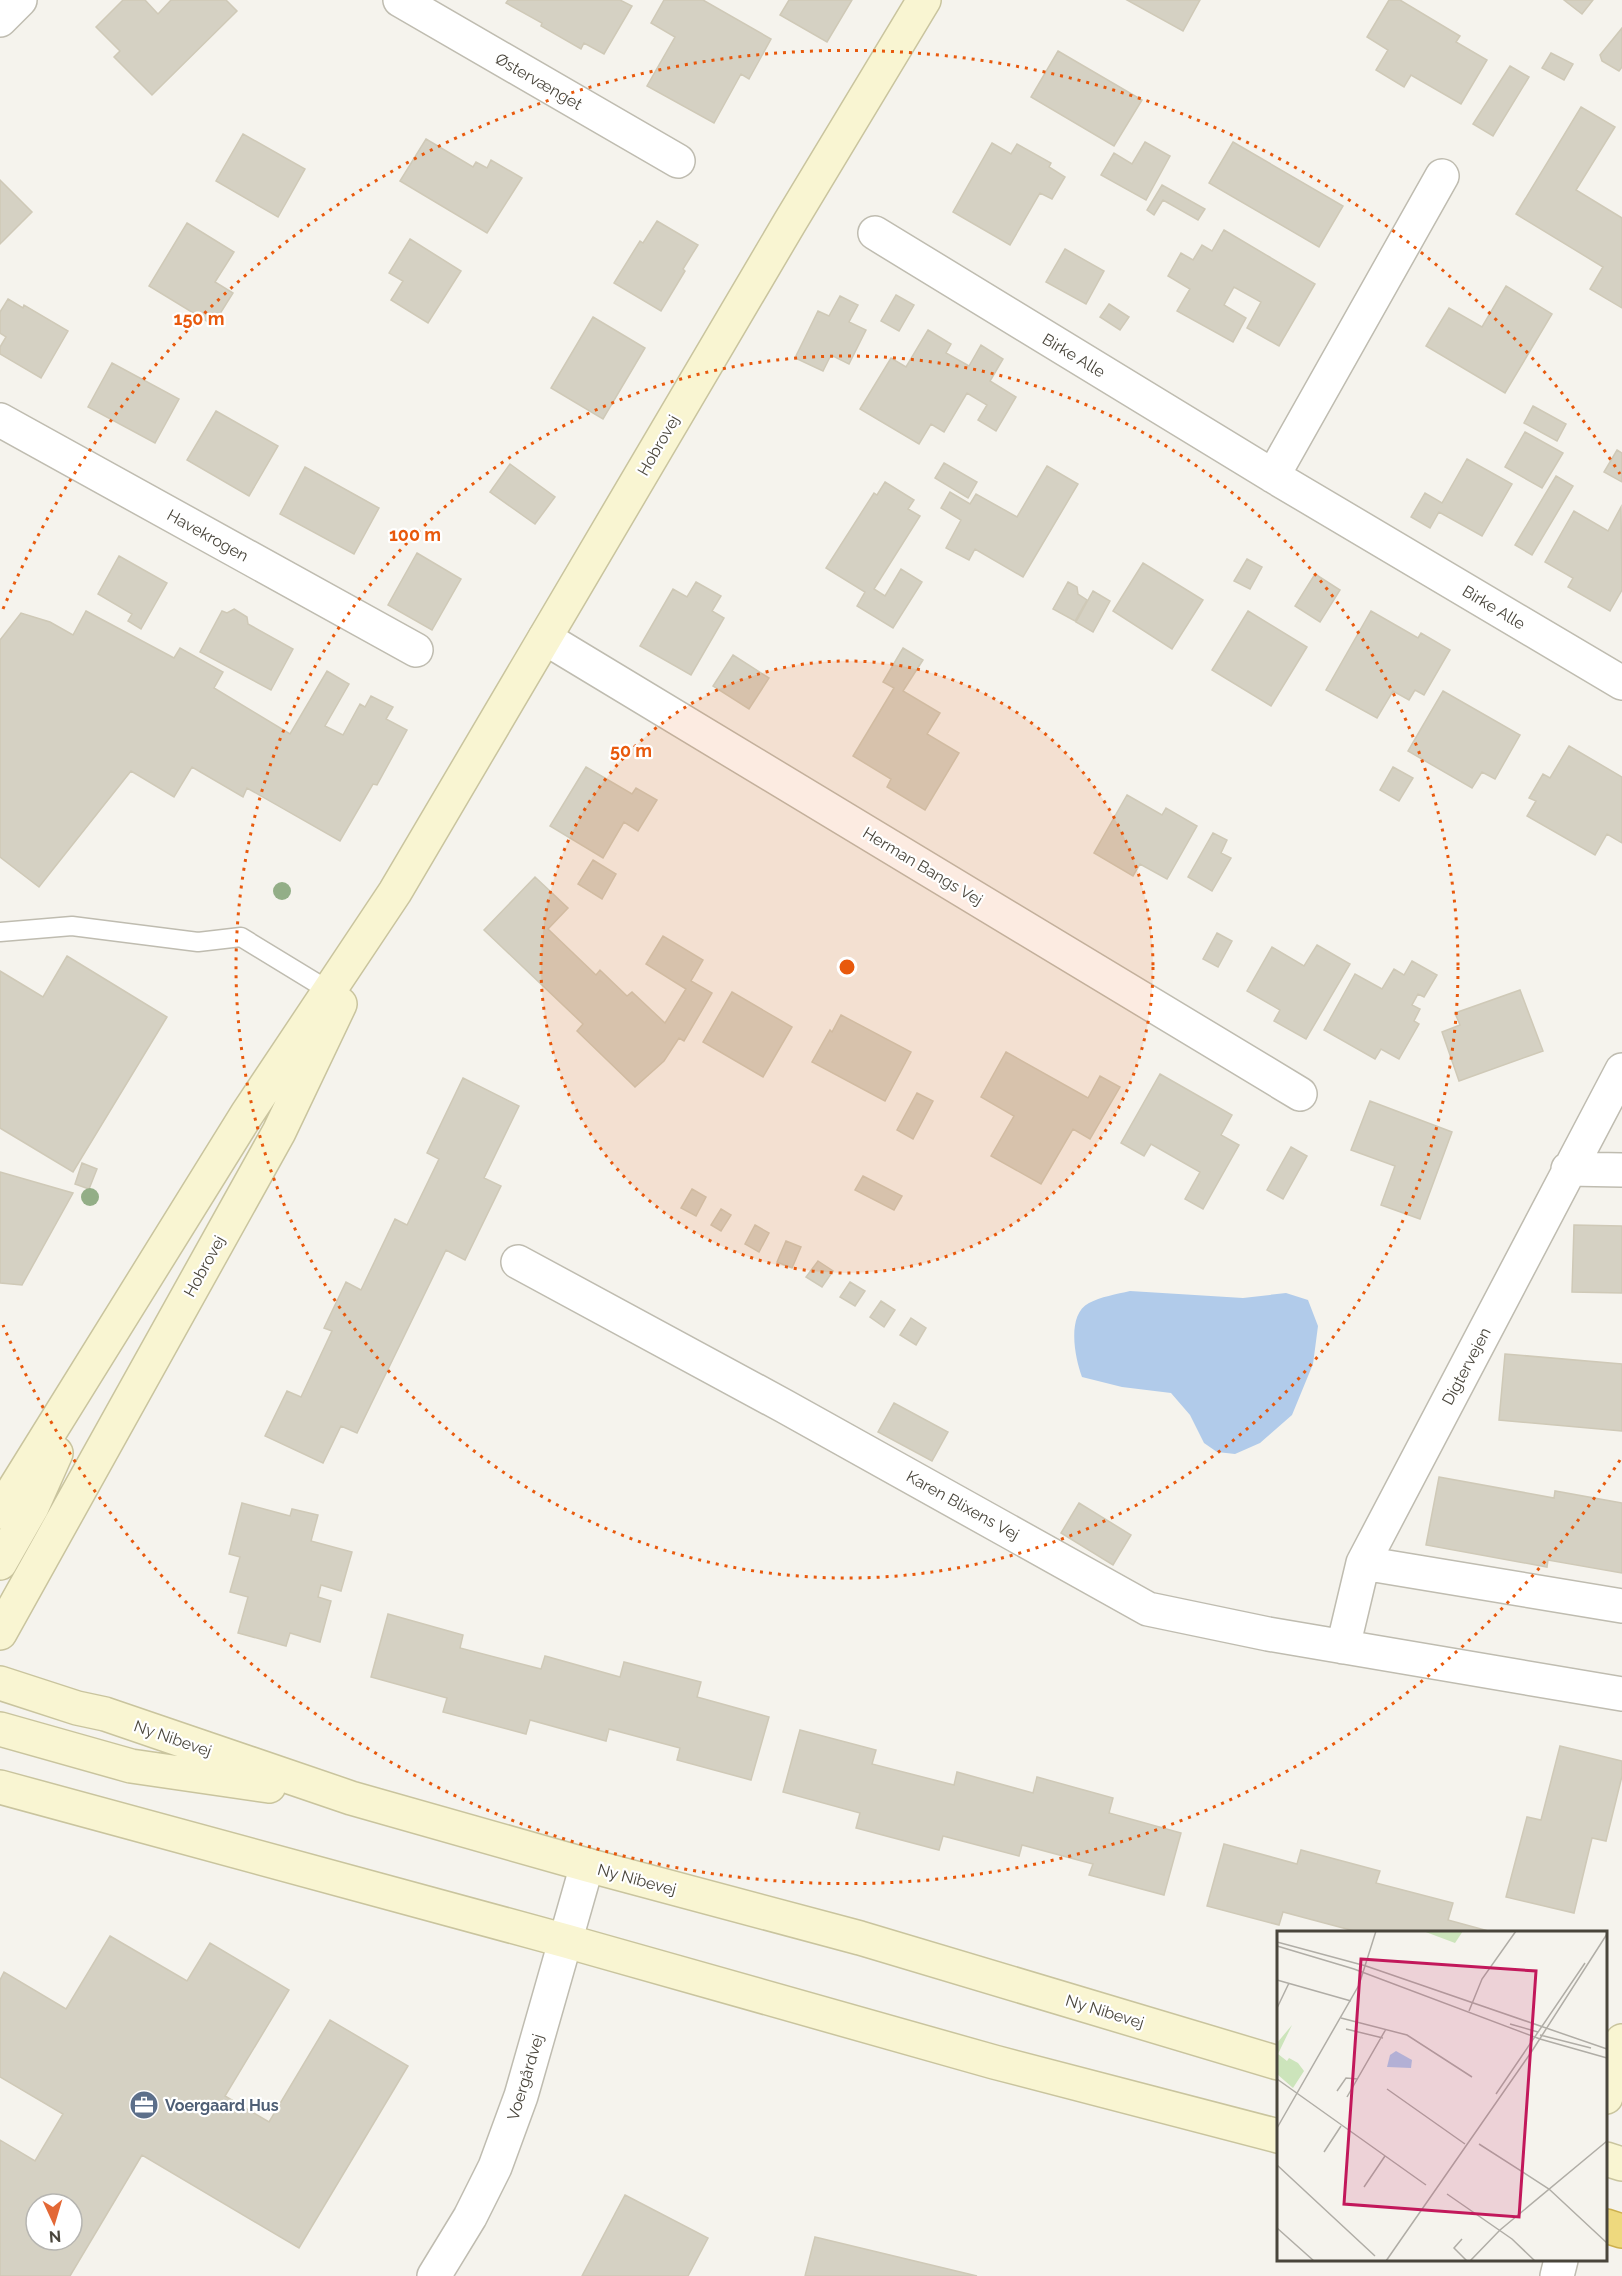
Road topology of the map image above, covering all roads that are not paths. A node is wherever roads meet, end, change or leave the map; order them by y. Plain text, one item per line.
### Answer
1 (20, 0) edge
2 (400, 0) edge
3 (924, 0) edge
4 (0, 20) edge
5 (678, 161) dead end
6 (1442, 176) dead end
7 (875, 233) dead end
8 (0, 420) edge
9 (1273, 476) junction
10 (545, 638) junction
11 (416, 650) dead end
12 (1622, 683) edge
13 (0, 932) edge
14 (336, 995) junction
15 (1622, 1070) edge
16 (1300, 1094) dead end
17 (1568, 1169) junction
18 (1622, 1170) edge
19 (518, 1262) dead end
20 (115, 1323) junction
21 (0, 1512) edge
22 (0, 1563) edge
23 (1363, 1563) junction
24 (1622, 1606) edge
25 (0, 1633) edge
26 (1343, 1647) junction
27 (0, 1683) edge
28 (1622, 1694) edge
29 (0, 1729) edge
30 (0, 1787) edge
31 (351, 1798) junction
32 (587, 1865) junction
33 (566, 1941) junction
34 (1622, 2041) edge
35 (1277, 2063) edge
36 (1607, 2090) edge
37 (1277, 2136) edge
38 (1607, 2160) edge
39 (1622, 2164) edge
40 (1607, 2227) edge
41 (1622, 2231) edge
42 (1561, 2261) edge
43 (434, 2276) edge
44 (1557, 2276) edge

1 - 4 street
2 - 5 street, Østervænget
3 - 10 main road, Hobrovej
6 - 9 street
7 - 9 street, Birke Alle
8 - 11 street, Havekrogen
9 - 12 street, Birke Alle
10 - 14 main road, Hobrovej
10 - 16 street, Herman Bangs Vej
13 - 14 lane
14 - 20 main road, Hobrovej
14 - 25 main road, Hobrovej
15 - 17 street, Digtervejen
17 - 18 street
17 - 23 street, Digtervejen
19 - 26 street, Karen Blixens Vej
20 - 21 main road, Hobrovej
20 - 22 main road
23 - 24 street
23 - 26 street, Digtervejen
26 - 28 street, Karen Blixens Vej
27 - 31 main road, Ny Nibevej
29 - 31 main road
30 - 33 main road
31 - 32 main road, Ny Nibevej
32 - 33 street, Voergårdvej
32 - 35 main road, Ny Nibevej
33 - 37 main road
33 - 43 street, Voergårdvej
34 - 36 main road
38 - 39 main road
40 - 41 highway
42 - 44 street

